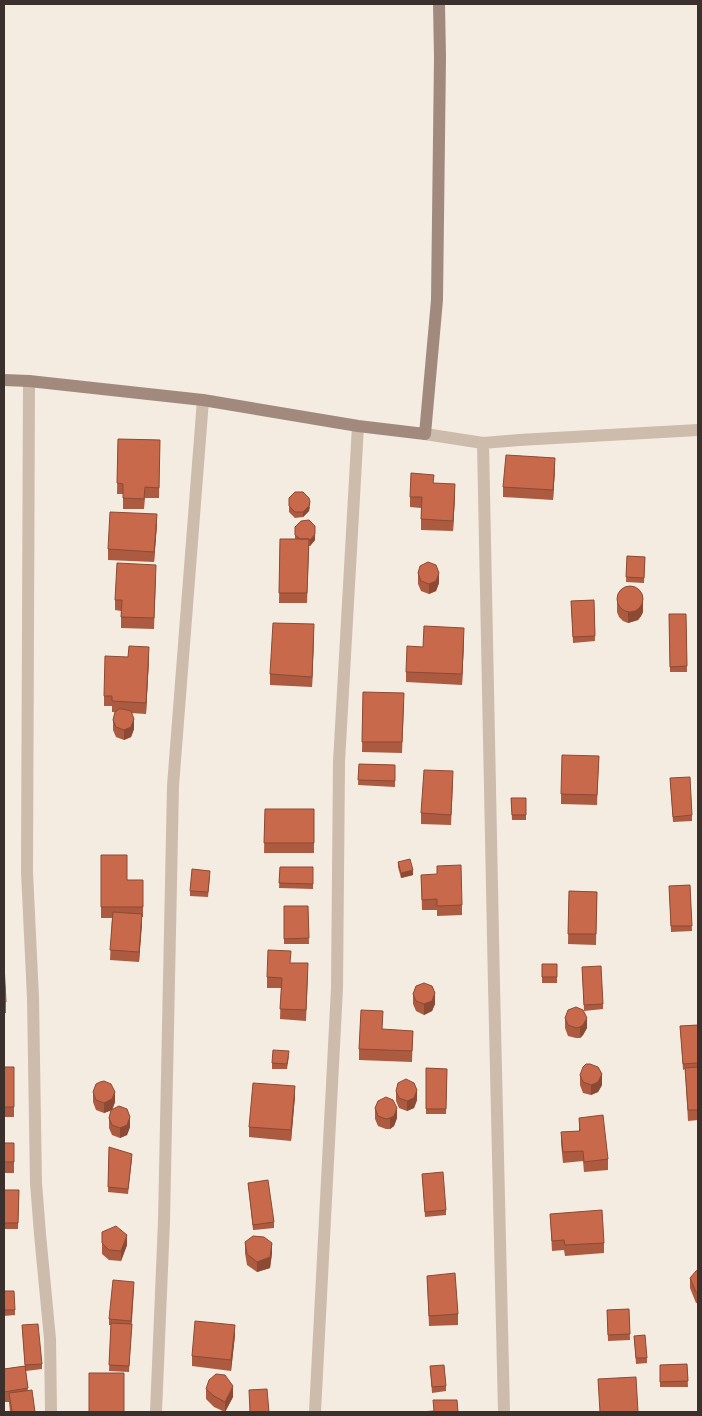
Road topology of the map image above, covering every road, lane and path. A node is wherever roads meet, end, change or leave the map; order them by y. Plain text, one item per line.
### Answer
1 (439, 4) edge
2 (4, 380) edge
3 (29, 381) junction
4 (203, 400) junction
5 (358, 426) junction
6 (698, 430) edge
7 (426, 434) junction
8 (483, 443) junction
9 (52, 1412) edge
10 (156, 1412) edge
11 (315, 1412) edge
12 (504, 1412) edge

1 - 7 street
2 - 3 street
3 - 4 street
3 - 9 street
4 - 5 street
4 - 10 street
5 - 7 street
5 - 11 street
6 - 8 street
7 - 8 street
8 - 12 street

